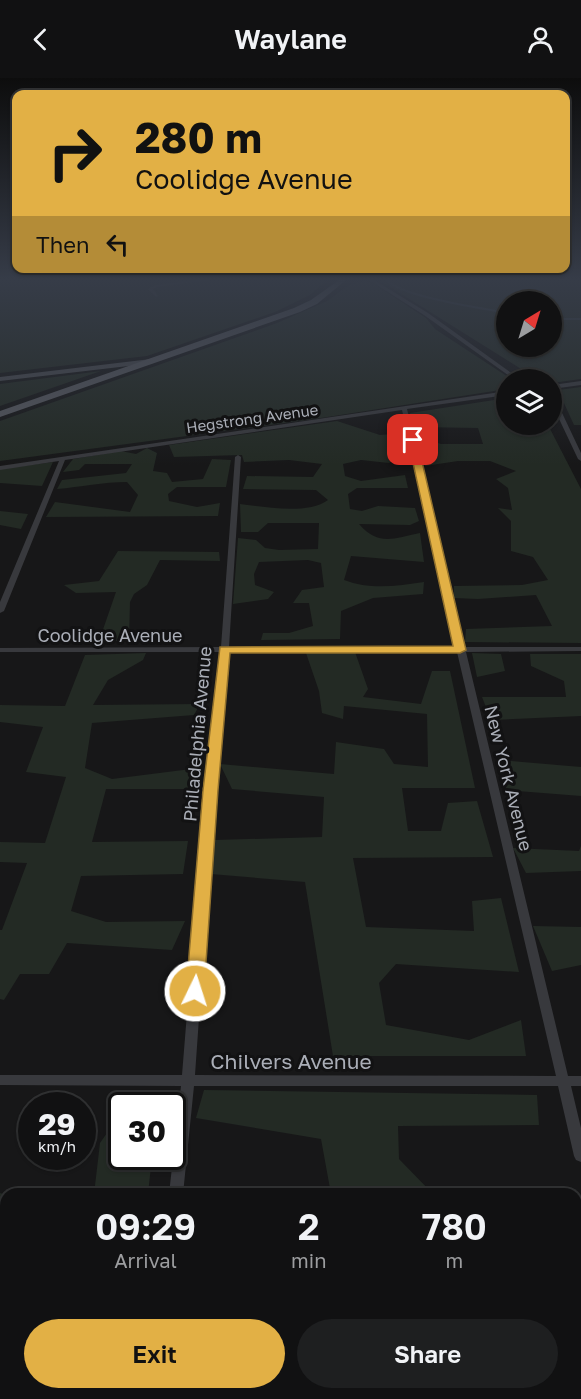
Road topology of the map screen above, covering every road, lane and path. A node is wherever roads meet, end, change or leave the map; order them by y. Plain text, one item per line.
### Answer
1 (206, 342) edge
2 (465, 342) edge
3 (151, 361) junction
4 (504, 369) edge
5 (0, 379) edge
6 (581, 383) edge
7 (562, 386) edge
8 (496, 395) edge
9 (404, 409) junction
10 (0, 414) edge
11 (562, 419) edge
12 (238, 457) dead end
13 (63, 458) junction
14 (581, 459) edge
15 (0, 468) edge
16 (0, 611) edge
17 (581, 649) edge
18 (0, 650) edge
19 (225, 650) junction
20 (460, 650) junction
21 (0, 1080) edge
22 (188, 1080) junction
23 (564, 1081) junction
24 (581, 1081) edge
25 (581, 1156) edge
26 (177, 1188) edge

1 - 3 main road
2 - 4 street
3 - 5 street
3 - 10 main road
6 - 7 street
8 - 9 street, Hegstrong Avenue
9 - 13 street, Hegstrong Avenue
9 - 20 street, New York Avenue
11 - 14 street
12 - 19 street, Philadelphia Avenue
13 - 15 street, Hegstrong Avenue
13 - 16 street
17 - 20 street, Coolidge Avenue
18 - 19 street, Coolidge Avenue
19 - 20 street, Coolidge Avenue
19 - 22 street, Philadelphia Avenue
20 - 23 street, New York Avenue
21 - 22 street, Chilvers Avenue
22 - 23 street, Chilvers Avenue
22 - 26 street, Philadelphia Avenue
23 - 24 street, Chilvers Avenue
23 - 25 street, New York Avenue

